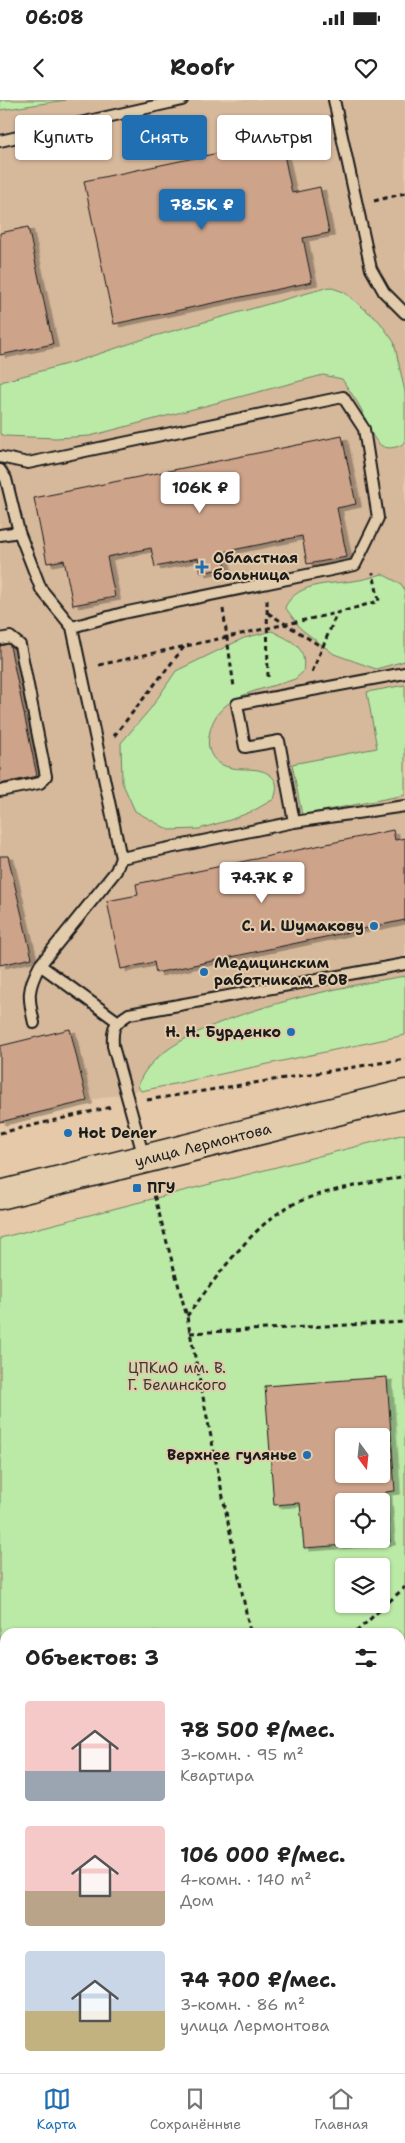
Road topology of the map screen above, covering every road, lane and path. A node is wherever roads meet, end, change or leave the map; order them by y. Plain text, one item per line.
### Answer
1 (182, 100) edge
2 (334, 100) edge
3 (0, 141) edge
4 (405, 193) edge
5 (357, 205) junction
6 (405, 313) edge
7 (0, 457) edge
8 (0, 470) edge
9 (19, 532) junction
10 (0, 535) edge
11 (366, 543) junction
12 (268, 584) junction
13 (221, 594) junction
14 (267, 612) junction
15 (337, 613) junction
16 (286, 624) junction
17 (72, 627) junction
18 (267, 628) junction
19 (227, 637) junction
20 (0, 639) edge
21 (185, 646) junction
22 (322, 647) junction
23 (81, 669) junction
24 (405, 673) edge
25 (304, 692) junction
26 (268, 698) junction
27 (237, 704) junction
28 (99, 754) junction
29 (0, 791) edge
30 (405, 806) edge
31 (294, 822) junction
32 (121, 858) junction
33 (405, 964) edge
34 (40, 965) junction
35 (117, 1021) junction
36 (34, 1023) dead end
37 (405, 1059) edge
38 (405, 1094) edge
39 (130, 1103) junction
40 (0, 1133) edge
41 (144, 1159) junction
42 (405, 1176) edge
43 (152, 1187) dead end
44 (0, 1195) edge
45 (187, 1317) junction
46 (405, 1322) edge
47 (190, 1333) junction
48 (405, 1587) edge
49 (249, 1628) edge
50 (360, 1628) edge

1 - 3 lane
2 - 5 lane
4 - 5 path
5 - 6 lane
7 - 11 lane
8 - 9 lane
9 - 10 lane
9 - 17 lane
11 - 12 lane
11 - 15 path
12 - 13 lane
12 - 14 path
13 - 17 lane
13 - 19 path
14 - 16 path
14 - 18 path
15 - 16 path
15 - 22 path
16 - 18 path
16 - 22 path
17 - 23 lane
18 - 19 path
18 - 26 path
19 - 21 path
19 - 27 path
20 - 29 lane
21 - 23 path
21 - 28 path
22 - 25 path
23 - 28 lane
24 - 25 lane
25 - 26 lane
26 - 27 lane
27 - 31 lane
28 - 32 lane
30 - 31 lane
31 - 32 lane
32 - 34 lane
33 - 35 lane
34 - 35 lane
34 - 36 lane
35 - 39 lane
37 - 39 path
38 - 41 main road, улица Лермонтова
39 - 40 path
39 - 41 lane
41 - 44 main road, улица Лермонтова
42 - 45 path
43 - 45 path
45 - 47 path
46 - 47 path
47 - 49 path
48 - 50 path

